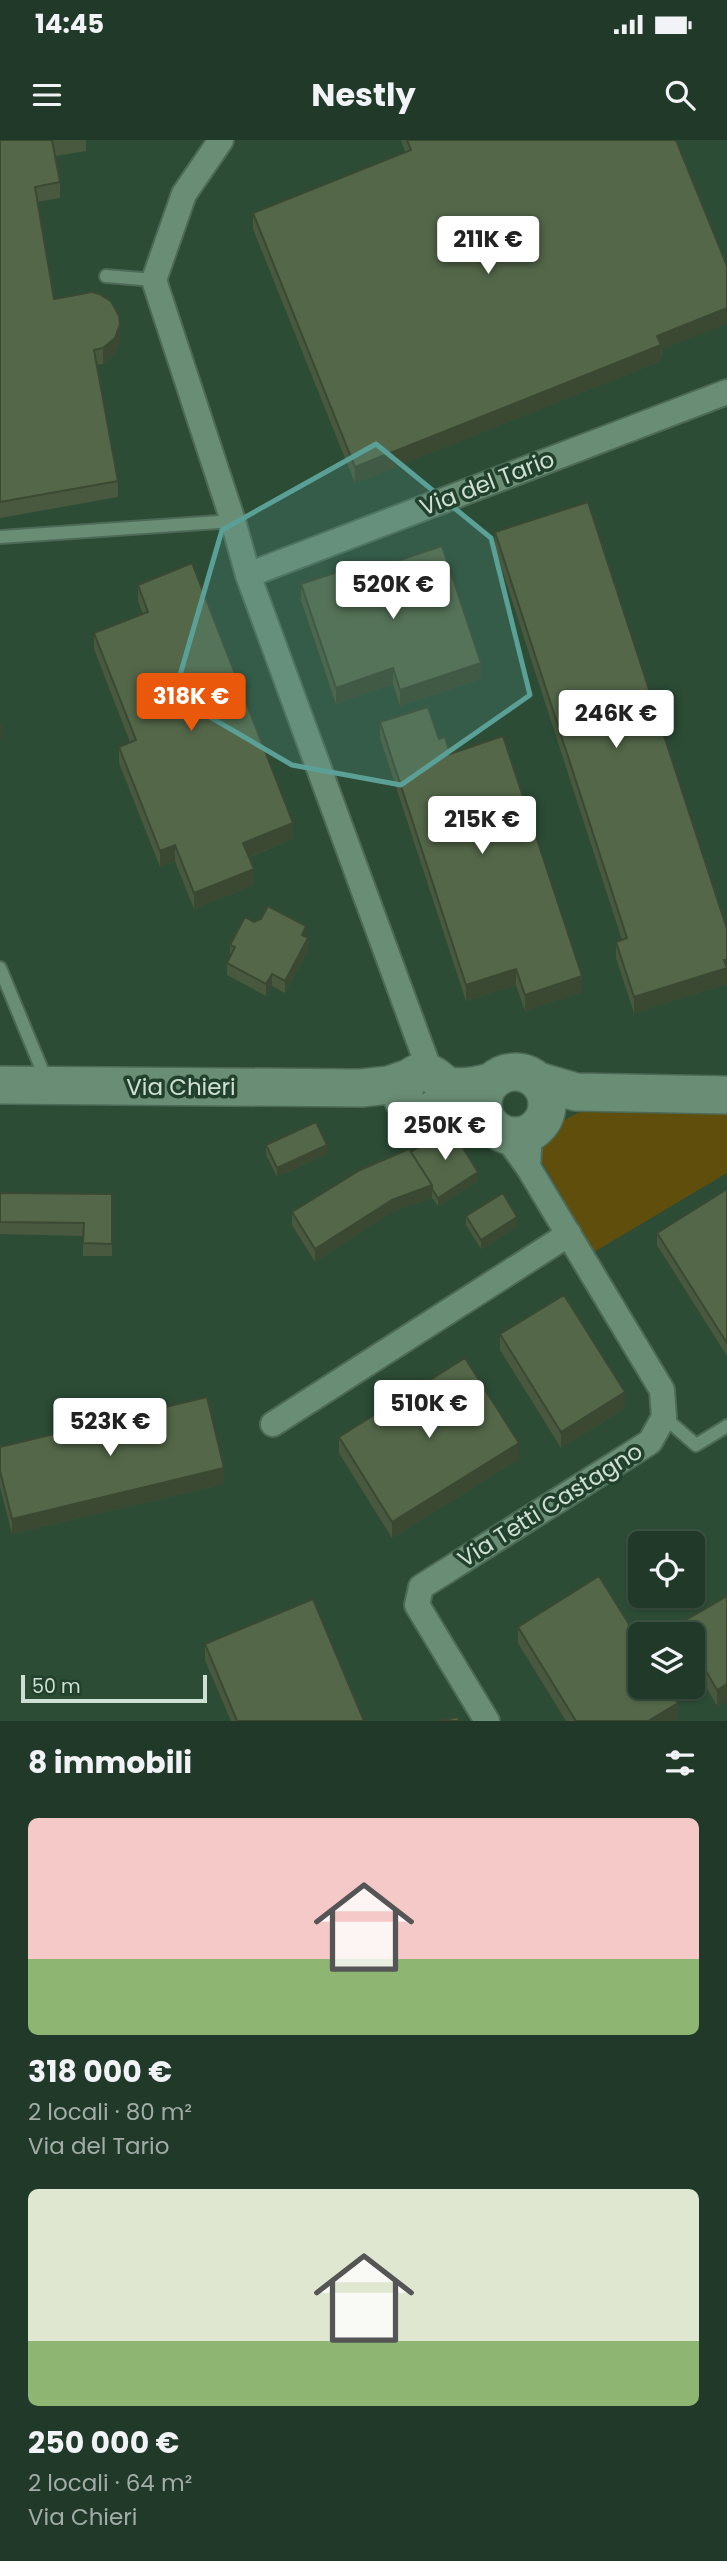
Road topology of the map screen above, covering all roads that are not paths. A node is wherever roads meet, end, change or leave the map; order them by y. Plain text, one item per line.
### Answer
1 (221, 140) edge
2 (106, 276) dead end
3 (155, 280) junction
4 (727, 392) edge
5 (233, 520) junction
6 (0, 537) edge
7 (248, 575) junction
8 (0, 968) edge
9 (419, 1077) junction
10 (0, 1085) edge
11 (48, 1086) junction
12 (727, 1095) edge
13 (525, 1114) junction
14 (569, 1234) junction
15 (664, 1417) junction
16 (274, 1424) dead end
17 (727, 1426) edge
18 (487, 1721) edge

1 - 3 street
2 - 3 lane
3 - 5 street
4 - 7 street, Via del Tario
5 - 6 lane
5 - 7 street
7 - 9 street
8 - 11 lane
9 - 11 main road, Via Chieri
9 - 13 main road, Via Chieri
10 - 11 main road, Via Chieri
12 - 13 main road, Via Chieri
13 - 14 street
14 - 15 street
14 - 16 street
15 - 17 lane
15 - 18 street, Via Tetti Castagno

